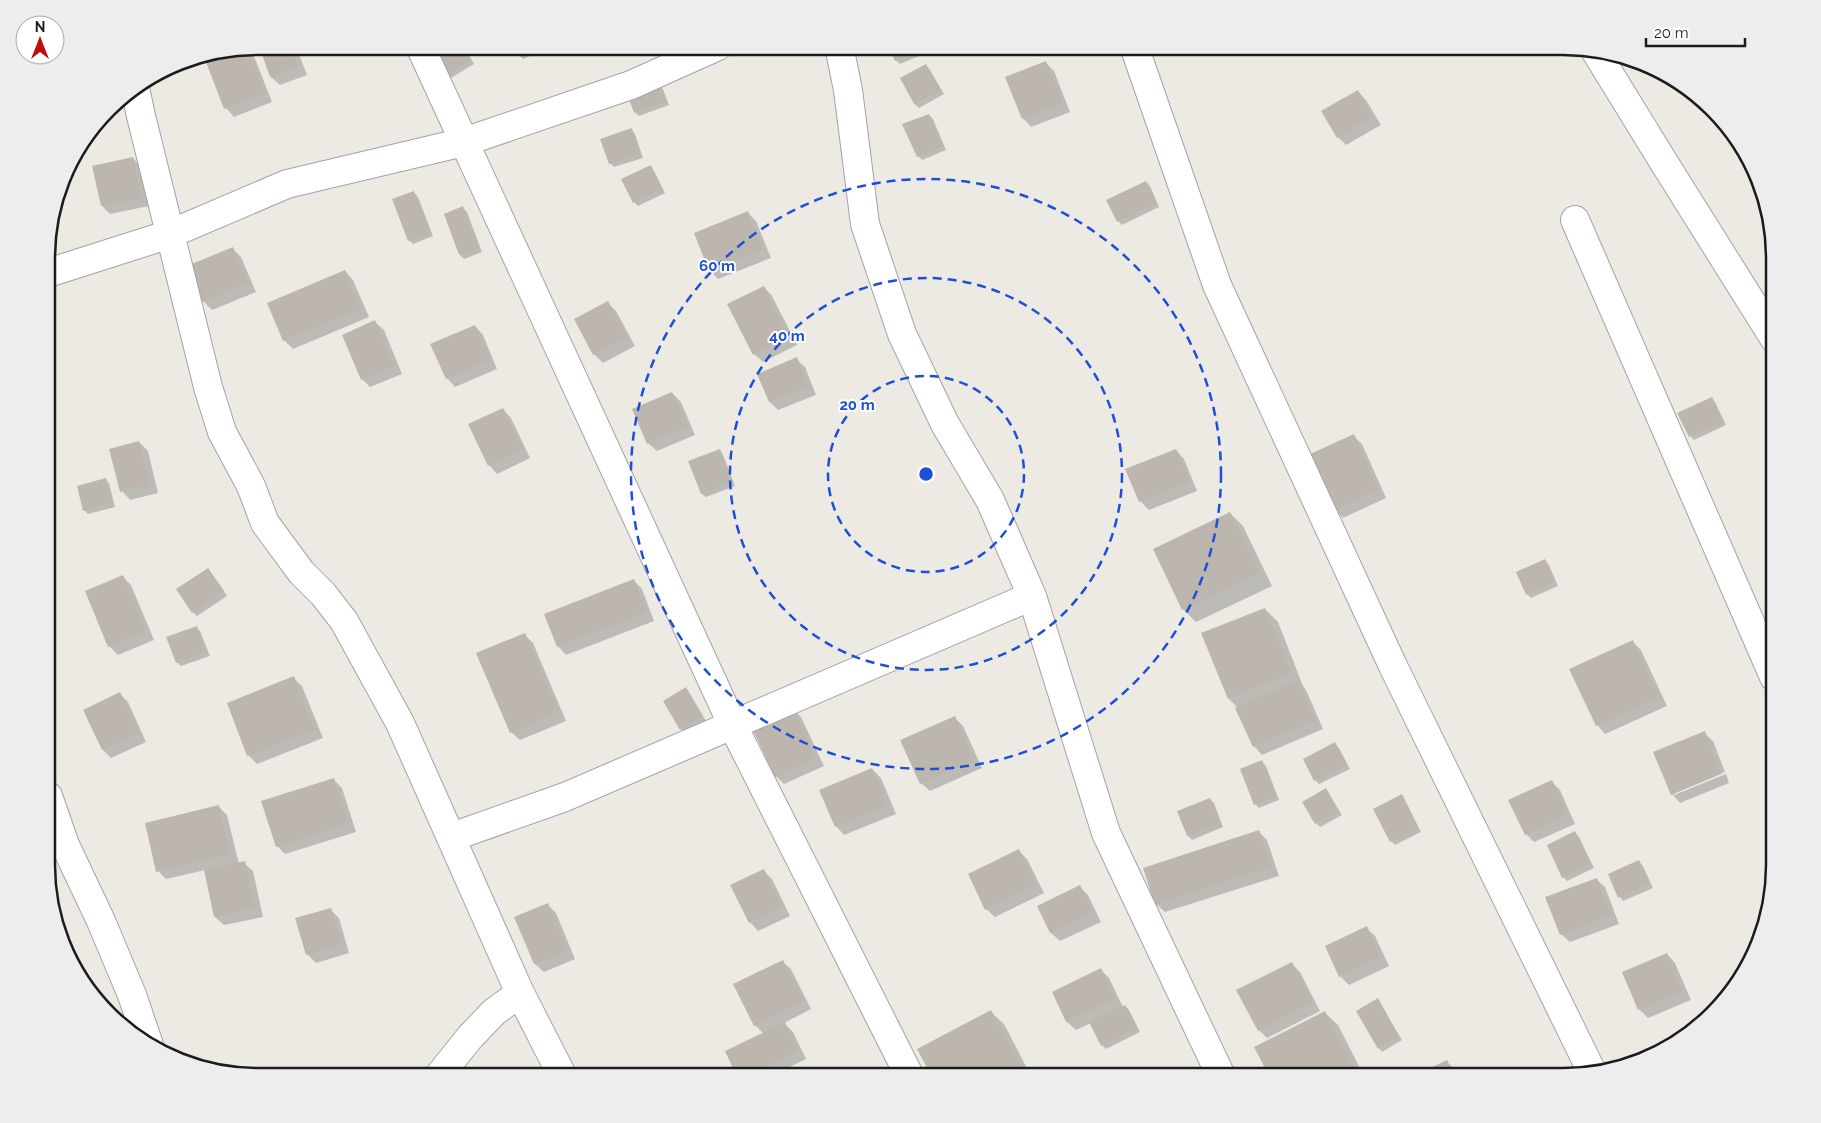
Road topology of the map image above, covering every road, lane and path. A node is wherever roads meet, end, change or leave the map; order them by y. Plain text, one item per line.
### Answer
1 (424, 55) edge
2 (698, 55) edge
3 (841, 55) edge
4 (1137, 55) edge
5 (1600, 59) edge
6 (137, 95) edge
7 (464, 142) junction
8 (1575, 220) dead end
9 (170, 234) junction
10 (55, 271) edge
11 (1766, 325) edge
12 (1032, 596) junction
13 (1766, 659) edge
14 (732, 724) junction
15 (55, 816) edge
16 (452, 837) junction
17 (520, 993) junction
18 (145, 1034) edge
19 (1589, 1066) edge
20 (445, 1068) edge
21 (558, 1068) edge
22 (906, 1068) edge
23 (1216, 1068) edge

1 - 7 street
2 - 7 street
3 - 12 street
4 - 19 street
5 - 11 street
6 - 9 street
7 - 9 street
7 - 14 street
8 - 13 street
9 - 10 street
9 - 16 street
12 - 14 street
12 - 23 street
14 - 16 street
14 - 22 street
15 - 18 street
16 - 17 street
17 - 20 street
17 - 21 street

